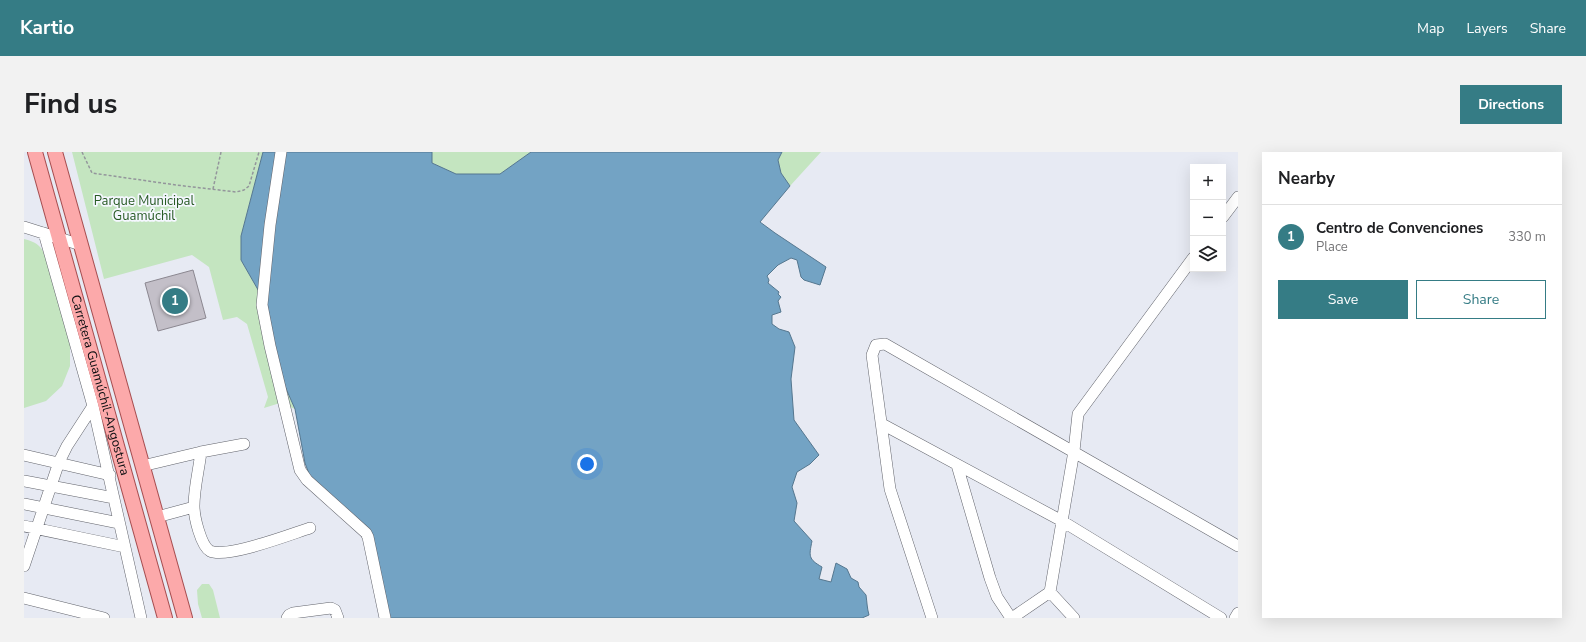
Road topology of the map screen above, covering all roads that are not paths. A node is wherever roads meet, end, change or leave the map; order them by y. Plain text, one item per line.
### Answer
1 (35, 152) edge
2 (55, 152) edge
3 (281, 152) edge
4 (1238, 197) edge
5 (1226, 213) edge
6 (24, 227) edge
7 (44, 233) junction
8 (59, 237) junction
9 (81, 245) junction
10 (1190, 262) edge
11 (93, 406) junction
12 (882, 424) junction
13 (244, 444) dead end
14 (1074, 451) junction
15 (201, 452) junction
16 (24, 455) edge
17 (59, 462) junction
18 (957, 465) junction
19 (142, 466) junction
20 (110, 475) junction
21 (24, 481) edge
22 (50, 486) junction
23 (114, 498) junction
24 (24, 504) edge
25 (43, 507) junction
26 (194, 507) junction
27 (157, 517) junction
28 (1062, 521) junction
29 (119, 523) junction
30 (24, 526) edge
31 (36, 528) junction
32 (310, 528) dead end
33 (1238, 546) edge
34 (125, 547) junction
35 (26, 553) edge
36 (24, 566) edge
37 (1050, 592) junction
38 (24, 598) edge
39 (1238, 613) edge
40 (104, 618) edge
41 (141, 618) edge
42 (165, 618) edge
43 (185, 618) edge
44 (287, 618) edge
45 (338, 618) edge
46 (385, 618) edge
47 (932, 618) edge
48 (1012, 618) edge
49 (1074, 618) edge
50 (1221, 618) edge
51 (1235, 618) edge

1 - 8 main road, Carretera Guamúchil-Angostura
2 - 9 main road, Carretera Guamúchil-Angostura
3 - 46 street
4 - 5 street
6 - 7 street
7 - 8 street
7 - 11 street
8 - 9 street
8 - 42 main road, Carretera Guamúchil-Angostura
9 - 19 main road, Carretera Guamúchil-Angostura
10 - 14 street
11 - 17 street
11 - 20 street
12 - 14 street
12 - 18 street
12 - 47 street
13 - 15 street
14 - 28 street
14 - 33 street
15 - 19 street
15 - 26 street
16 - 17 street
17 - 20 street
17 - 22 street
18 - 28 street
18 - 48 street
19 - 27 main road, Carretera Guamúchil-Angostura
20 - 23 street
21 - 22 street
22 - 23 street
22 - 25 street
23 - 29 street
24 - 25 street
25 - 29 street
25 - 31 street
26 - 27 street
26 - 32 street
27 - 43 main road, Carretera Guamúchil-Angostura
28 - 37 street
28 - 50 street
29 - 34 street
30 - 31 street
31 - 34 street
31 - 35 street
34 - 41 street
35 - 36 street
37 - 48 street
37 - 49 street
38 - 40 street
39 - 51 street
44 - 45 street

